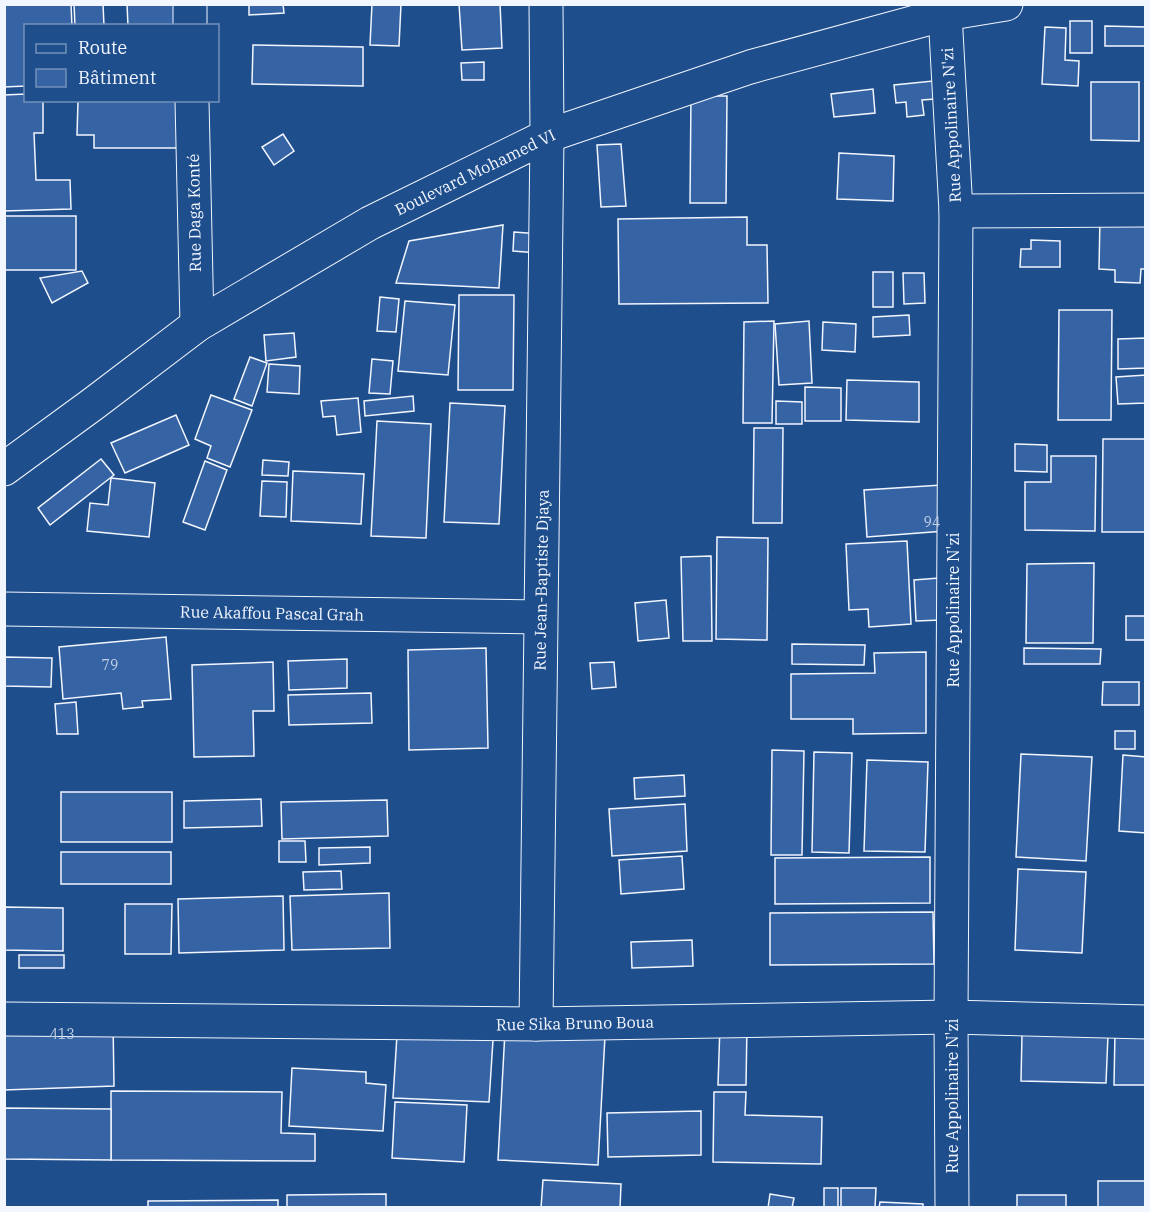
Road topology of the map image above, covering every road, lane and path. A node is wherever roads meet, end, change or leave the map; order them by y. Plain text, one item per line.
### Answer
1 (190, 4) edge
2 (546, 4) edge
3 (1006, 4) edge
4 (945, 14) junction
5 (190, 24) edge
6 (192, 102) edge
7 (547, 136) junction
8 (1146, 210) edge
9 (956, 211) junction
10 (197, 325) junction
11 (4, 469) edge
12 (4, 609) edge
13 (540, 617) junction
14 (951, 1017) junction
15 (4, 1019) edge
16 (1146, 1022) edge
17 (536, 1024) junction
18 (952, 1208) edge

1 - 5 street
2 - 7 street, Rue Jean-Baptiste Djaya
3 - 4 street, Boulevard Mohamed VI
4 - 7 street, Boulevard Mohamed VI
4 - 9 street, Rue Appolinaire N'zi
6 - 10 street, Rue Daga Konté
7 - 10 street, Boulevard Mohamed VI
7 - 13 street, Rue Jean-Baptiste Djaya
8 - 9 street
9 - 14 street, Rue Appolinaire N'zi
10 - 11 street, Boulevard Mohamed VI
12 - 13 street, Rue Akaffou Pascal Grah
13 - 17 street, Rue Jean-Baptiste Djaya
14 - 16 street, Rue Sika Bruno Boua
14 - 17 street, Rue Sika Bruno Boua
14 - 18 street, Rue Appolinaire N'zi
15 - 17 street, Rue Sika Bruno Boua

